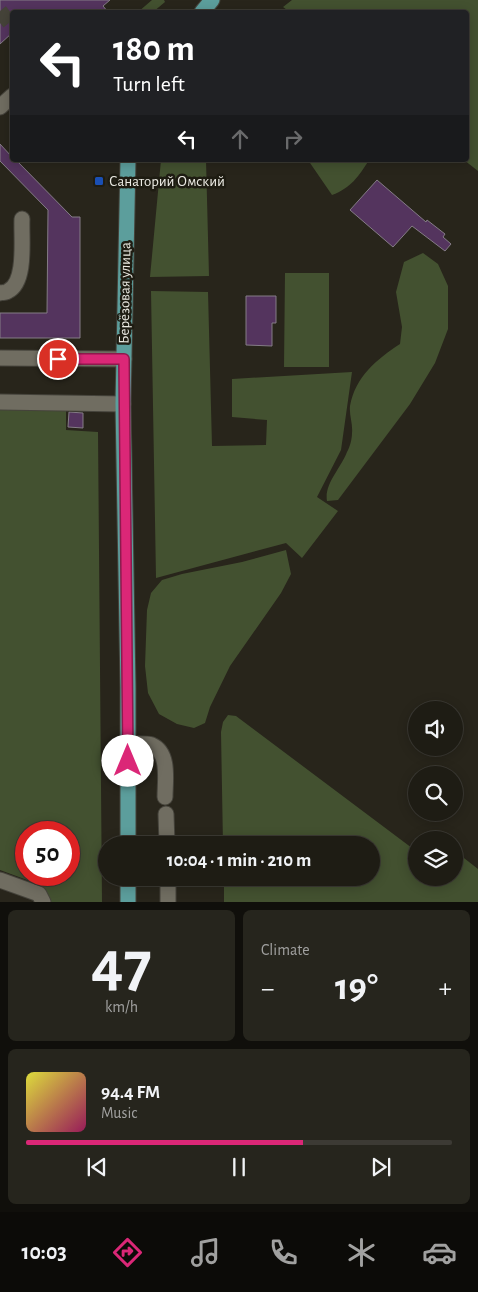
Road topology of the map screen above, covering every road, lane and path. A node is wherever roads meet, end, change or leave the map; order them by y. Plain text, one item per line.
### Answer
1 (212, 0) edge
2 (204, 10) edge
3 (10, 98) edge
4 (0, 107) edge
5 (128, 162) edge
6 (22, 219) dead end
7 (0, 293) edge
8 (0, 358) edge
9 (124, 359) junction
10 (0, 402) edge
11 (123, 404) junction
12 (128, 744) junction
13 (165, 796) dead end
14 (166, 814) dead end
15 (128, 836) edge
16 (167, 836) edge
17 (0, 880) edge
18 (128, 886) edge
19 (168, 886) edge
20 (43, 902) edge
21 (128, 902) edge
22 (168, 902) edge

1 - 2 main road
3 - 4 lane
5 - 9 main road, Берёзовая улица
6 - 7 lane
8 - 9 lane
9 - 11 main road, Берёзовая улица
10 - 11 lane
11 - 12 main road, Берёзовая улица
12 - 13 lane
12 - 15 main road, Берёзовая улица
14 - 16 lane
17 - 20 lane
18 - 21 main road
19 - 22 lane

